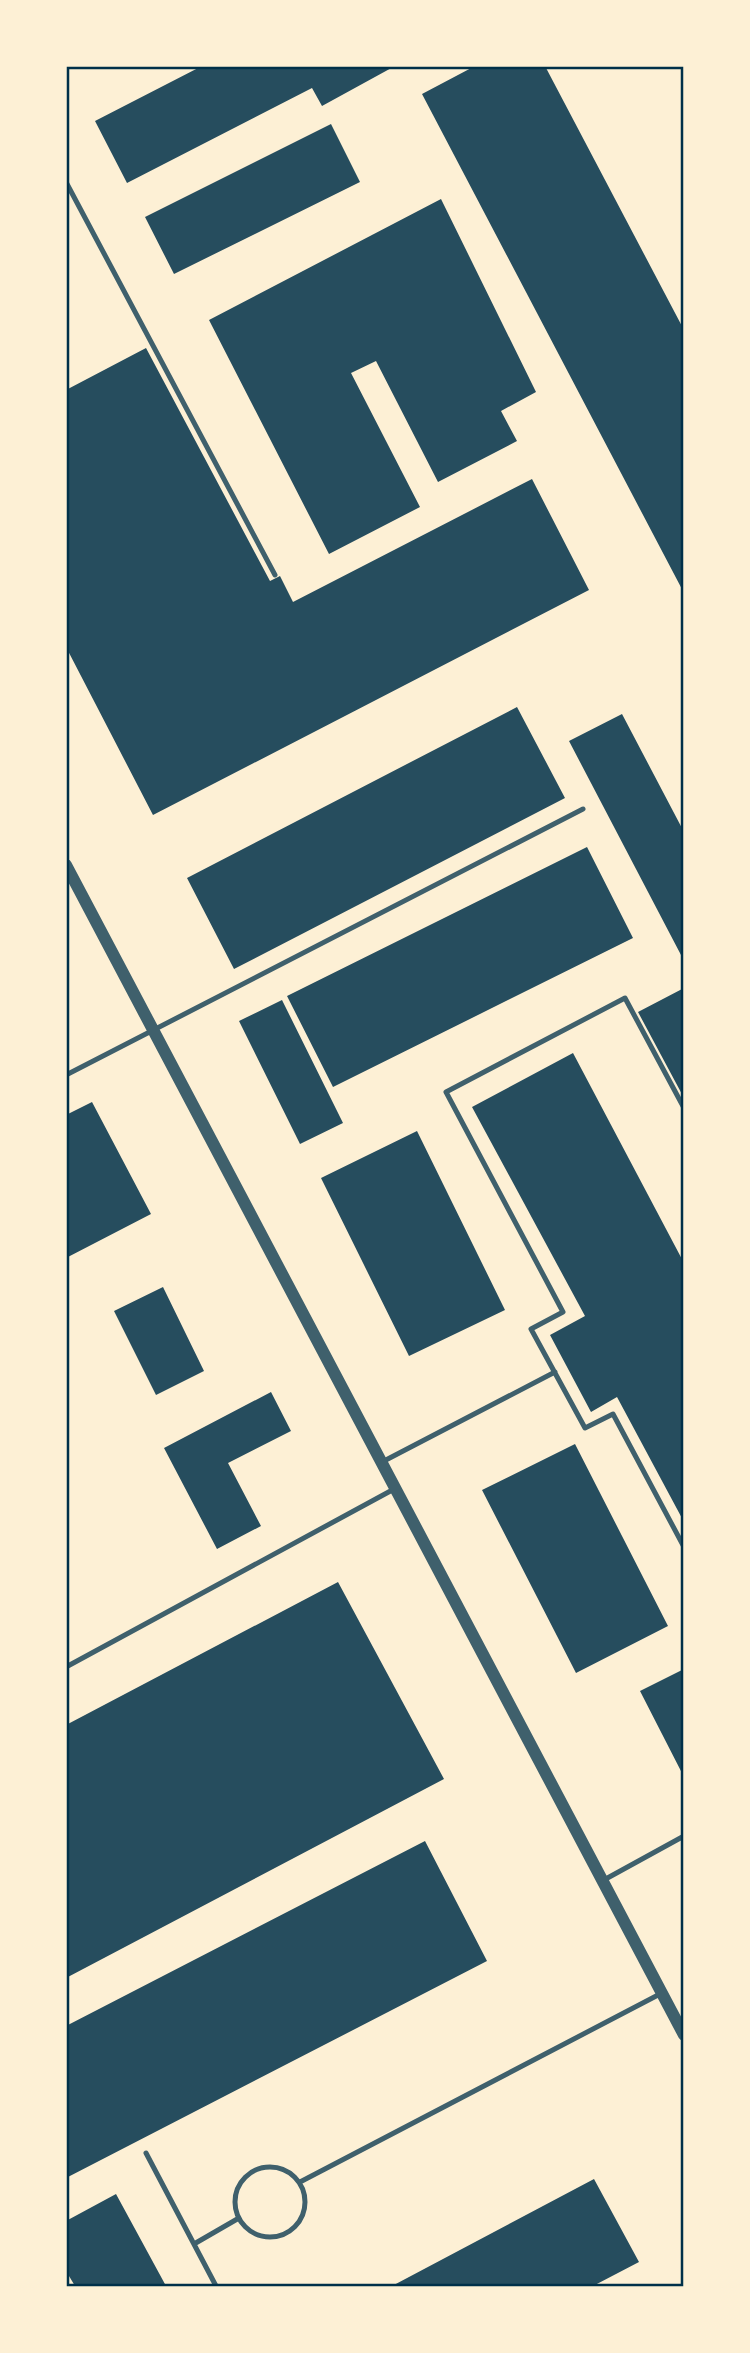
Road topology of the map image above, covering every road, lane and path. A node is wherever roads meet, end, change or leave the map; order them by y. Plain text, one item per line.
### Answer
1 (66, 182) edge
2 (275, 575) dead end
3 (583, 809) dead end
4 (66, 865) edge
5 (154, 1030) junction
6 (66, 1075) edge
7 (684, 1108) edge
8 (555, 1372) junction
9 (382, 1462) junction
10 (396, 1488) junction
11 (684, 1547) edge
12 (66, 1667) edge
13 (684, 1836) edge
14 (602, 1881) junction
15 (662, 1993) junction
16 (684, 2035) edge
17 (146, 2152) dead end
18 (300, 2182) junction
19 (239, 2218) junction
20 (194, 2244) junction
21 (216, 2287) edge

1 - 2 lane
3 - 5 lane
4 - 5 street
5 - 6 lane
5 - 9 street
7 - 8 lane
8 - 9 lane
8 - 11 lane
9 - 10 street
10 - 12 lane
10 - 14 street
13 - 14 lane
14 - 15 street
15 - 16 street
15 - 18 lane
17 - 20 lane
18 - 19 lane
18 - 19 lane
19 - 20 lane
20 - 21 lane

